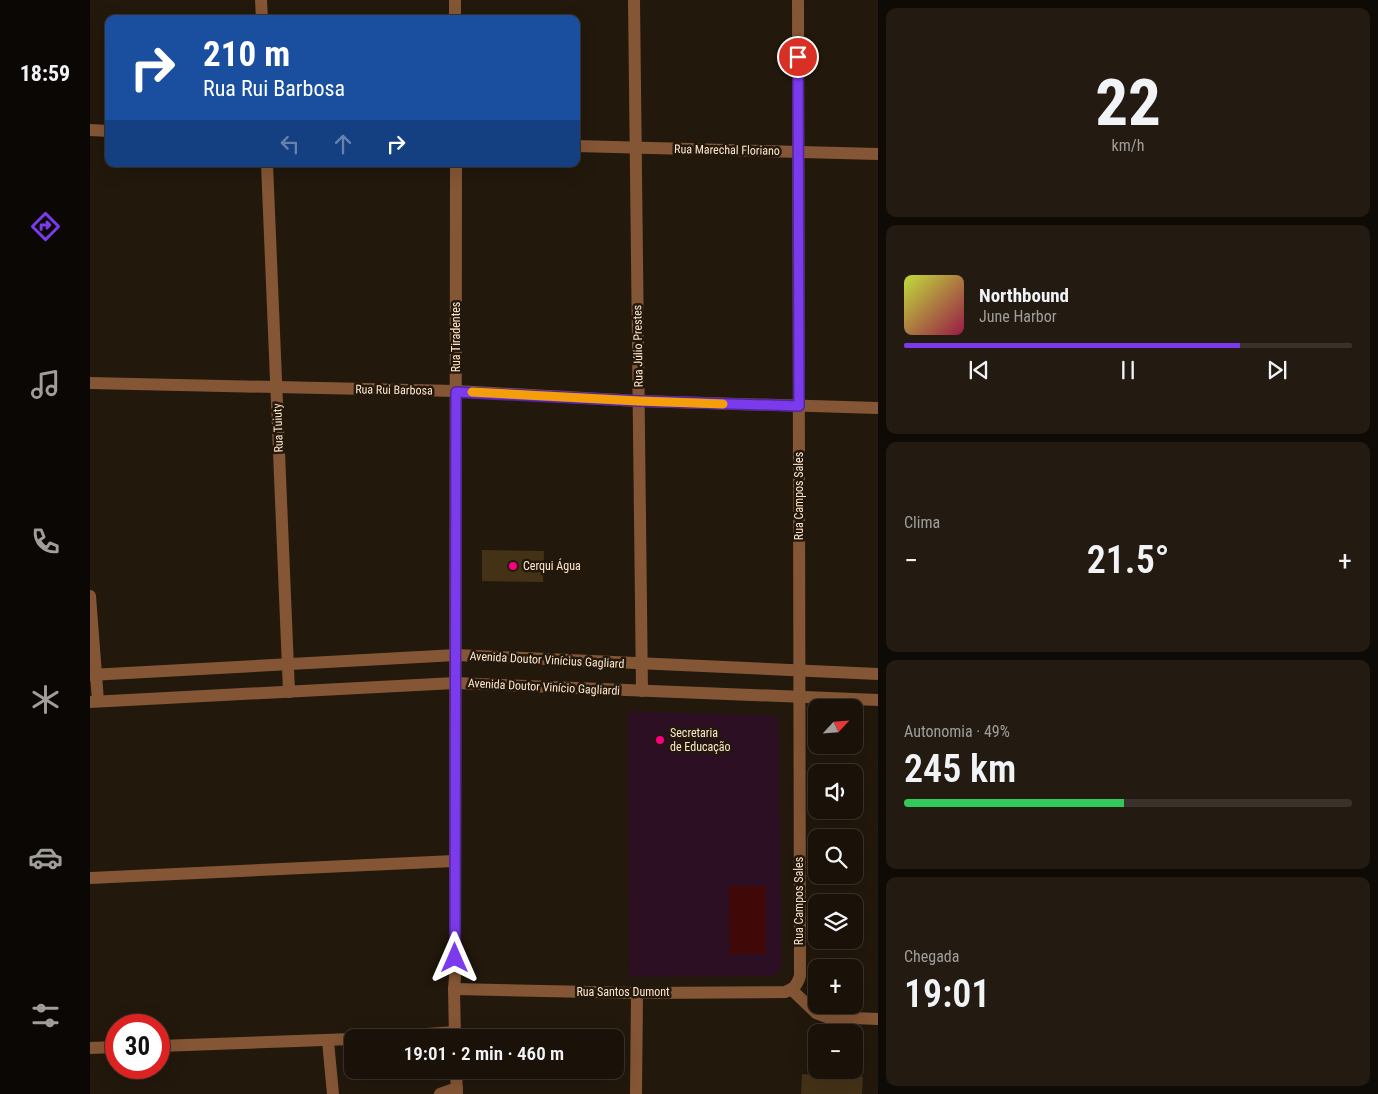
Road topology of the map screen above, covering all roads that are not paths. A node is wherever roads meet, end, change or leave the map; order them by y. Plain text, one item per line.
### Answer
1 (261, 0) edge
2 (455, 0) edge
3 (634, 0) edge
4 (798, 0) edge
5 (262, 15) edge
6 (455, 15) edge
7 (90, 130) edge
8 (105, 131) edge
9 (580, 146) edge
10 (635, 148) junction
11 (799, 151) junction
12 (878, 154) edge
13 (267, 167) edge
14 (456, 167) edge
15 (90, 383) edge
16 (276, 387) junction
17 (456, 392) junction
18 (639, 401) junction
19 (799, 406) junction
20 (878, 408) edge
21 (90, 596) edge
22 (456, 655) junction
23 (288, 664) junction
24 (641, 664) junction
25 (799, 670) junction
26 (878, 674) edge
27 (93, 675) edge
28 (455, 683) junction
29 (642, 691) junction
30 (289, 692) junction
31 (799, 697) junction
32 (878, 700) edge
33 (94, 701) edge
34 (454, 861) junction
35 (90, 878) edge
36 (454, 989) junction
37 (792, 990) junction
38 (637, 993) junction
39 (878, 1019) edge
40 (455, 1029) edge
41 (344, 1040) edge
42 (328, 1041) junction
43 (170, 1046) edge
44 (105, 1047) edge
45 (90, 1048) edge
46 (457, 1091) edge
47 (333, 1094) edge
48 (440, 1094) edge
49 (636, 1094) edge

1 - 5 street
2 - 6 street
3 - 10 street, Rua Júlio Prestes
4 - 11 street, Rua Campos Sales
7 - 8 street
9 - 10 street, Rua Marechal Floriano
10 - 11 street, Rua Marechal Floriano
10 - 18 street, Rua Júlio Prestes
11 - 12 street, Rua Marechal Floriano
11 - 19 street, Rua Campos Sales
13 - 16 street, Rua Tuiuty
14 - 17 street, Rua Tiradentes
15 - 16 street, Rua Rui Barbosa
16 - 17 street, Rua Rui Barbosa
16 - 23 street, Rua Tuiuty
17 - 18 street, Rua Rui Barbosa
17 - 22 street, Rua Tiradentes
18 - 19 street, Rua Rui Barbosa
18 - 24 street, Rua Júlio Prestes
19 - 20 street, Rua Rui Barbosa
19 - 25 street, Rua Campos Sales
21 - 27 street
22 - 23 street, Avenida Doutor Vinícius Gagliard
22 - 24 street, Avenida Doutor Vinícius Gagliard
22 - 28 street, Rua Tiradentes
23 - 27 street, Avenida Doutor Vinícius Gagliard
23 - 30 street, Rua Tuiuty
24 - 25 street, Avenida Doutor Vinícius Gagliard
24 - 29 street, Rua Júlio Prestes
25 - 26 street, Avenida Doutor Vinícius Gagliard
25 - 31 street, Rua Campos Sales
27 - 33 street
28 - 29 street, Avenida Doutor Vinício Gagliardi
28 - 30 street, Avenida Doutor Vinício Gagliardi
28 - 34 street, Rua Tiradentes
29 - 31 street, Avenida Doutor Vinício Gagliardi
30 - 33 street, Avenida Doutor Vinício Gagliardi
31 - 32 street, Avenida Doutor Vinício Gagliardi
31 - 37 street, Rua Campos Sales
34 - 35 street
34 - 36 street, Rua Tiradentes
36 - 38 street, Rua Santos Dumont
36 - 40 street, Rua Tiradentes
37 - 38 street, Rua Santos Dumont
37 - 39 street
38 - 49 street
41 - 42 street
42 - 43 street
42 - 47 street
44 - 45 street
46 - 48 street

